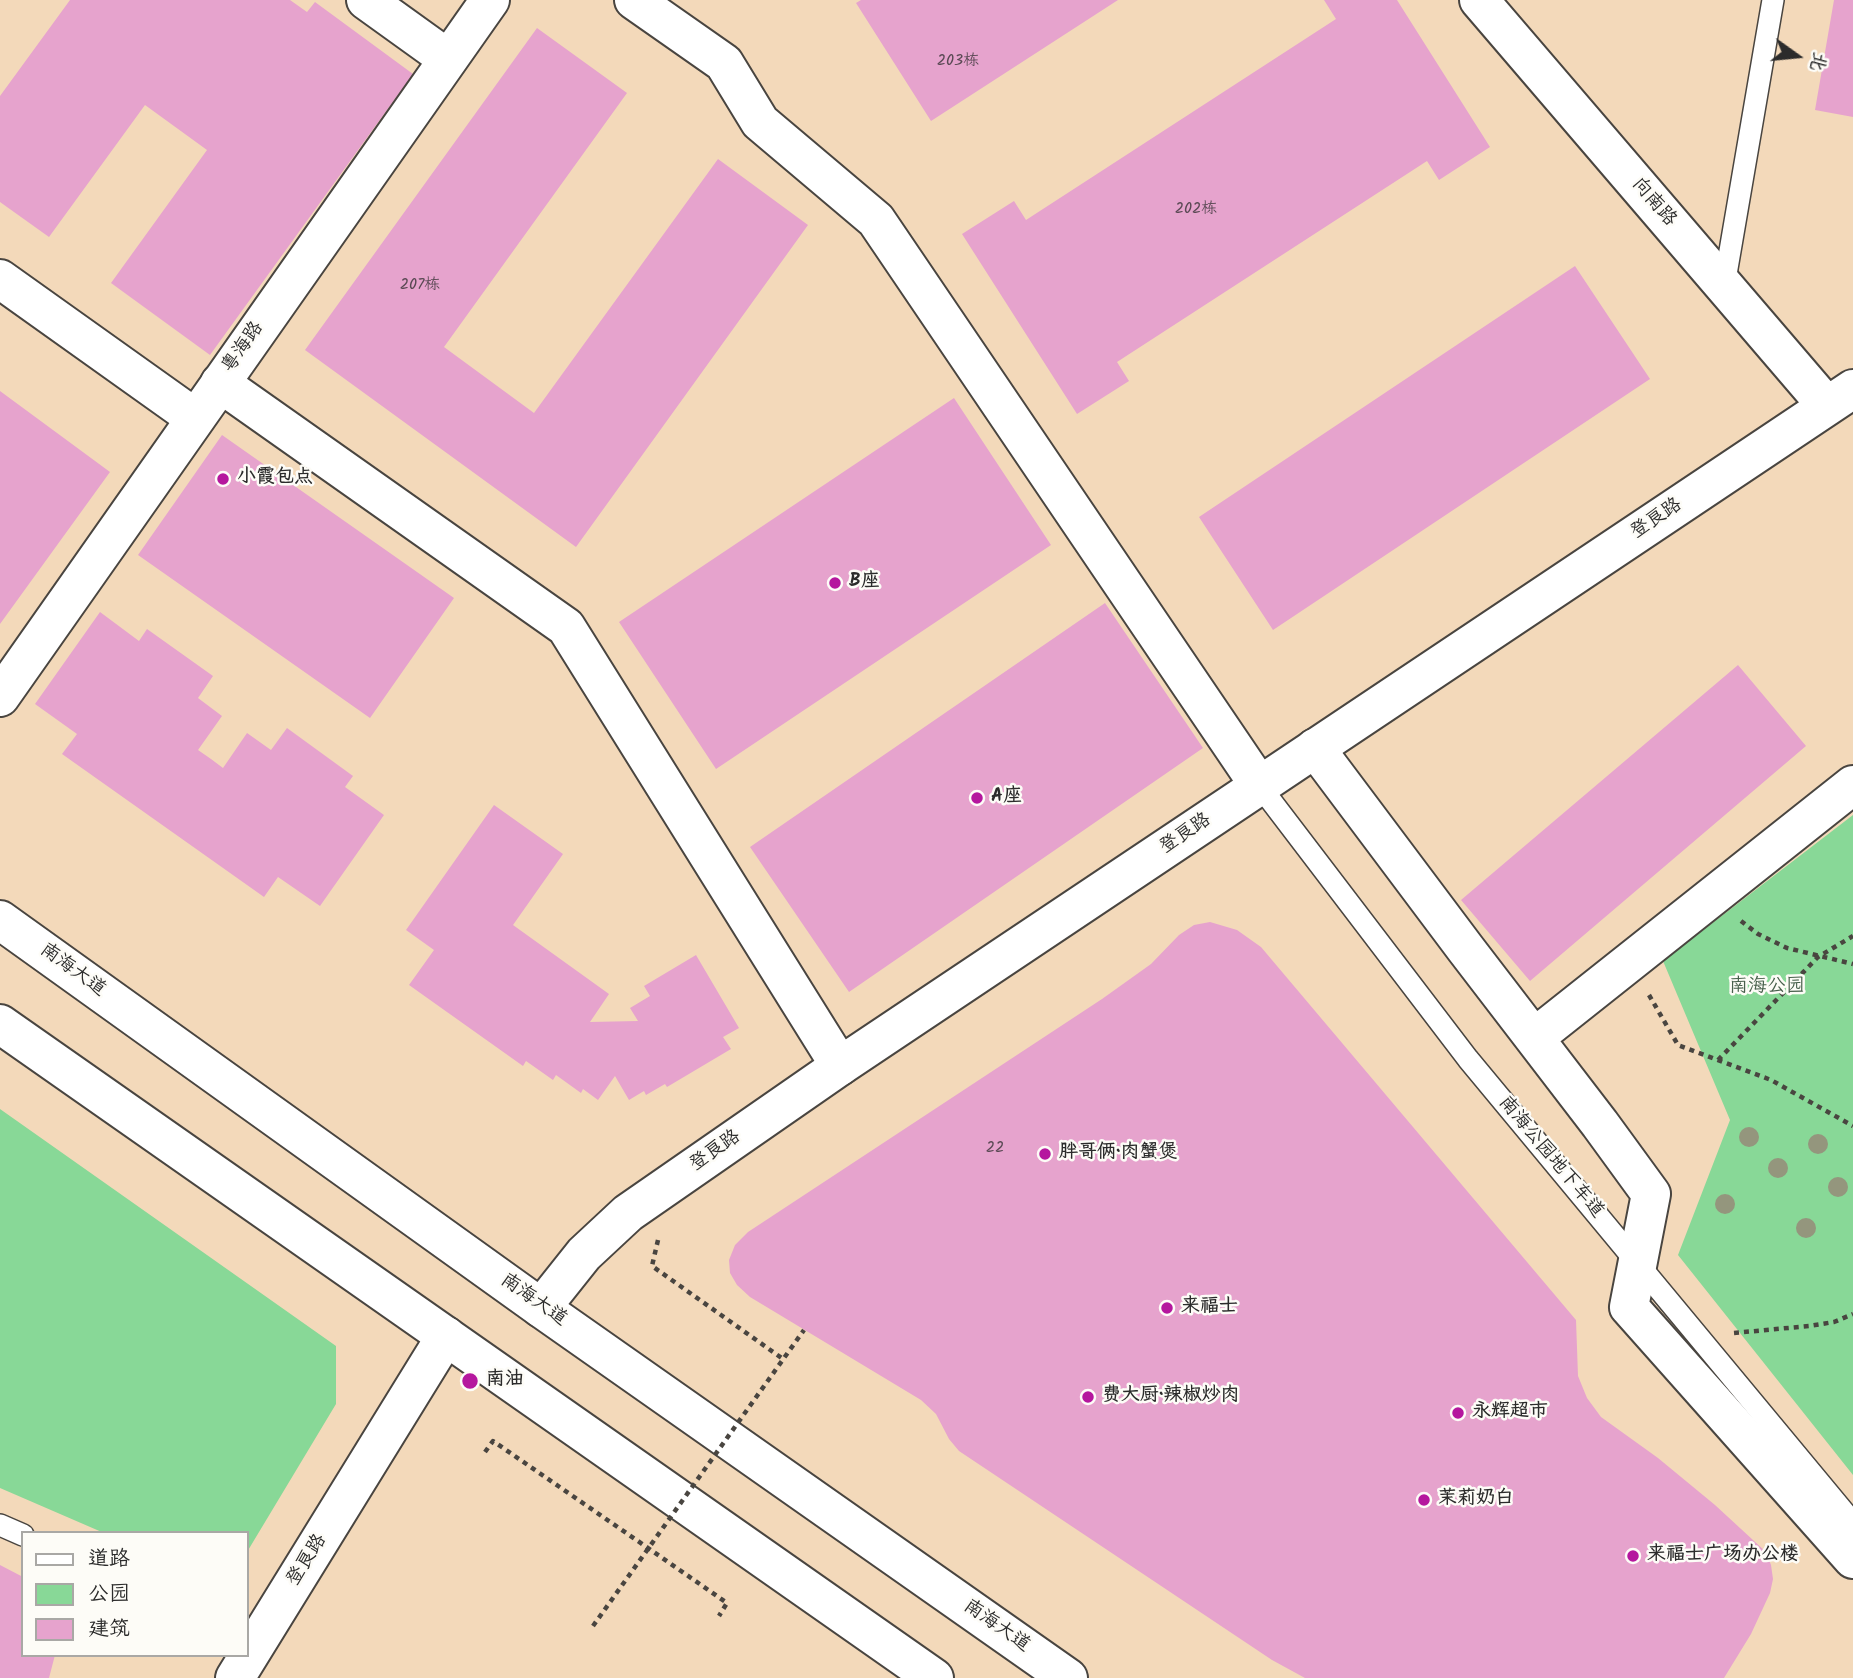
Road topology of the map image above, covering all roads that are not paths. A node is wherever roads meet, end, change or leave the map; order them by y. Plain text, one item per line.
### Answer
1 (366, 0) edge
2 (490, 0) edge
3 (635, 0) edge
4 (1479, 0) edge
5 (1773, 0) edge
6 (448, 59) junction
7 (0, 279) edge
8 (1724, 286) junction
9 (220, 383) junction
10 (1840, 398) edge
11 (195, 418) junction
12 (0, 697) edge
13 (1315, 748) junction
14 (1259, 785) junction
15 (1853, 785) edge
16 (0, 920) edge
17 (0, 1024) edge
18 (1534, 1038) junction
19 (840, 1066) junction
20 (1638, 1263) junction
21 (541, 1308) junction
22 (446, 1336) junction
23 (1853, 1523) edge
24 (0, 1524) edge
25 (21, 1534) edge
26 (1853, 1559) edge
27 (253, 1637) edge
28 (244, 1657) edge
29 (235, 1678) edge
30 (934, 1678) edge
31 (1068, 1678) edge

1 - 6 street
2 - 6 street, 粤海路
3 - 14 street
4 - 8 street, 向南路
5 - 8 lane
6 - 9 street, 粤海路
7 - 11 street
8 - 10 street, 向南路
9 - 11 street, 粤海路
9 - 19 street
10 - 13 street, 登良路
11 - 12 street, 粤海路
13 - 14 street, 登良路
13 - 18 street
14 - 19 street, 登良路
14 - 20 lane, 南海公园地下车道
15 - 18 street
16 - 21 street, 南海大道
17 - 22 street
18 - 20 street
19 - 21 street, 登良路
20 - 23 lane, 南海公园地下车道
20 - 26 street
21 - 31 street, 南海大道
22 - 27 street, 登良路
22 - 30 street
24 - 25 lane
28 - 29 street, 登良路

